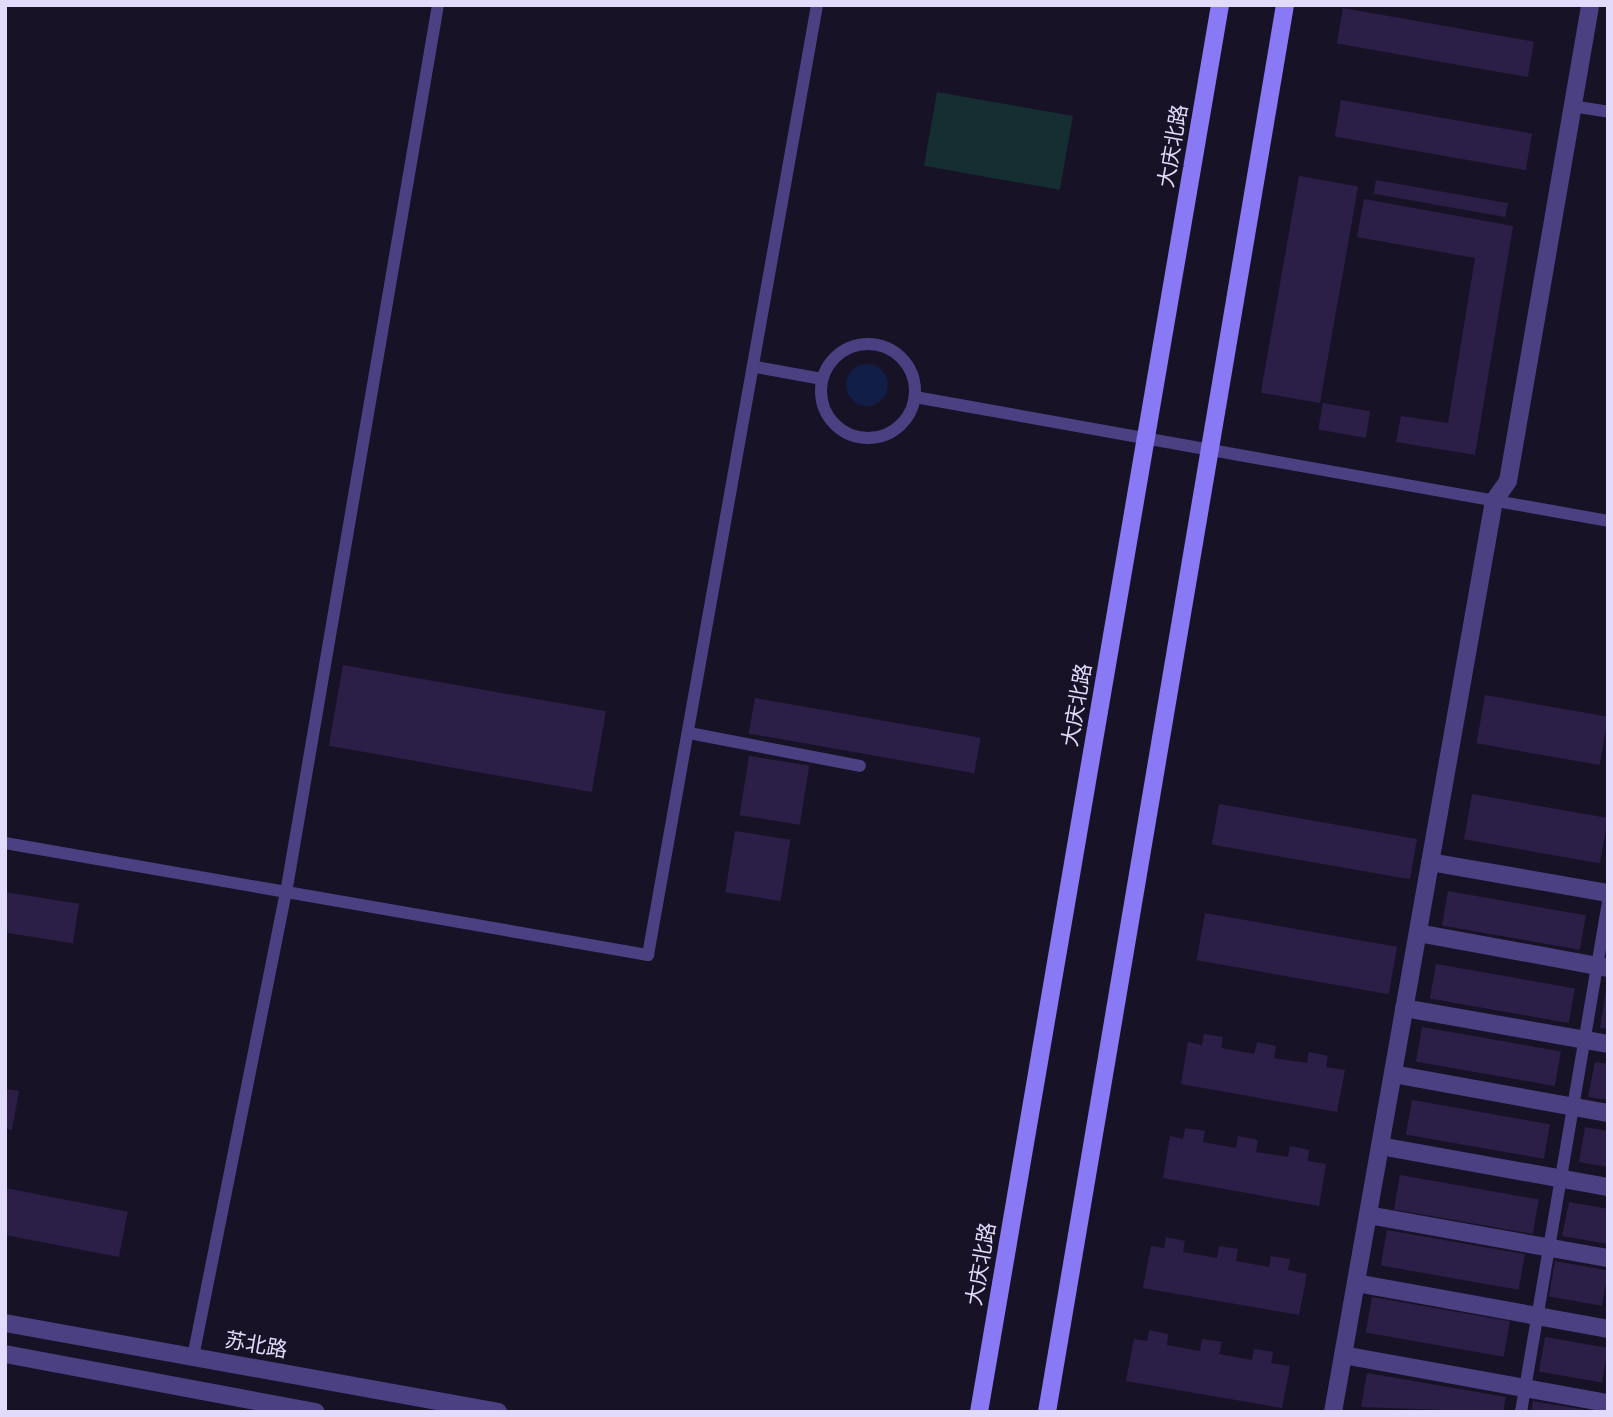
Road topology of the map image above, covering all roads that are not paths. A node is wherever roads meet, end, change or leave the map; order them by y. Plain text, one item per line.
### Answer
1 (438, 5) edge
2 (817, 5) edge
3 (1220, 5) edge
4 (1284, 5) edge
5 (1590, 5) edge
6 (1572, 106) junction
7 (1608, 112) edge
8 (756, 367) junction
9 (822, 379) junction
10 (915, 397) junction
11 (1145, 440) junction
12 (1209, 451) junction
13 (1494, 501) junction
14 (1608, 521) edge
15 (689, 733) junction
16 (860, 766) dead end
17 (5, 843) edge
18 (1430, 862) junction
19 (286, 893) junction
20 (1608, 893) edge
21 (1608, 902) edge
22 (1418, 933) junction
23 (1602, 967) edge
24 (1404, 1008) junction
25 (1584, 1040) junction
26 (1608, 1044) edge
27 (1393, 1074) junction
28 (1573, 1107) junction
29 (1608, 1114) edge
30 (1380, 1146) junction
31 (1561, 1178) junction
32 (1608, 1187) edge
33 (1368, 1215) junction
34 (1549, 1247) junction
35 (1608, 1258) edge
36 (1356, 1283) junction
37 (1537, 1317) junction
38 (5, 1323) edge
39 (1608, 1329) edge
40 (5, 1354) edge
41 (1343, 1355) junction
42 (193, 1357) junction
43 (1525, 1388) junction
44 (1608, 1403) edge
45 (316, 1412) edge
46 (498, 1412) edge
47 (979, 1412) edge
48 (1046, 1412) edge
49 (1333, 1412) edge
50 (1521, 1412) edge

1 - 19 lane
2 - 8 lane
3 - 11 main road, 大庆北路
4 - 12 main road
5 - 6 street
6 - 7 lane
6 - 13 street
8 - 9 lane
8 - 15 lane
9 - 10 lane
9 - 10 lane
10 - 11 lane
11 - 12 lane
11 - 47 main road, 大庆北路
12 - 13 lane
12 - 48 main road
13 - 14 lane
13 - 18 street
15 - 16 lane
15 - 19 lane
17 - 19 lane
18 - 20 street
18 - 22 street
19 - 42 lane
21 - 23 lane
22 - 23 street
22 - 24 street
23 - 25 lane
24 - 25 street
24 - 27 street
25 - 26 street
25 - 28 lane
27 - 28 street
27 - 30 street
28 - 29 street
28 - 31 lane
30 - 31 street
30 - 33 street
31 - 32 street
31 - 34 lane
33 - 34 street
33 - 36 street
34 - 35 street
34 - 37 lane
36 - 37 street
36 - 41 street
37 - 39 street
37 - 43 lane
38 - 42 street, 苏北路
40 - 45 street
41 - 43 street
41 - 49 street
42 - 46 street, 苏北路
43 - 44 street
43 - 50 lane

